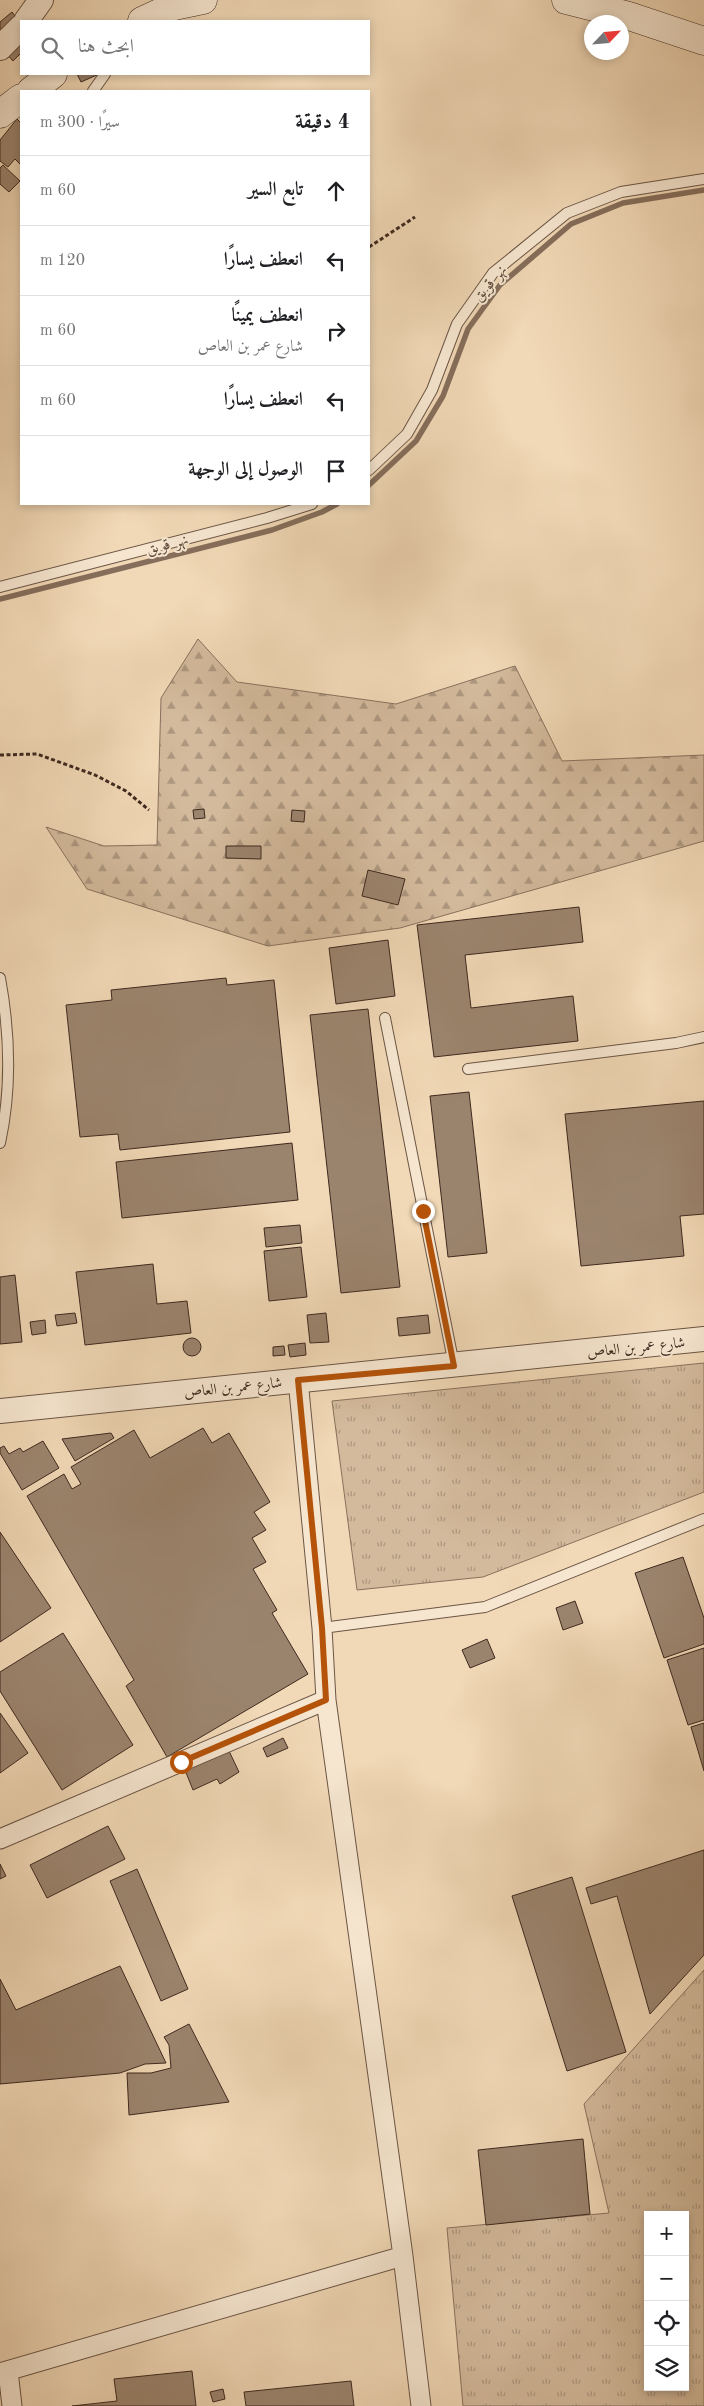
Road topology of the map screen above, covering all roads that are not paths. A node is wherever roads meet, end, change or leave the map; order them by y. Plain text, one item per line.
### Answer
1 (41, 0) edge
2 (204, 0) edge
3 (566, 0) edge
4 (27, 20) edge
5 (144, 20) edge
6 (20, 28) edge
7 (704, 41) edge
8 (0, 48) edge
9 (52, 75) edge
10 (104, 75) edge
11 (31, 90) edge
12 (94, 90) edge
13 (20, 99) edge
14 (0, 114) edge
15 (704, 179) edge
16 (370, 469) edge
17 (309, 505) edge
18 (0, 587) edge
19 (0, 978) edge
20 (385, 1018) dead end
21 (704, 1037) edge
22 (468, 1069) dead end
23 (0, 1143) edge
24 (704, 1339) edge
25 (454, 1366) junction
26 (298, 1380) junction
27 (0, 1411) edge
28 (704, 1520) edge
29 (322, 1628) junction
30 (326, 1700) junction
31 (0, 1839) edge
32 (403, 2256) junction
33 (4, 2372) edge
34 (12, 2406) edge
35 (421, 2406) edge

1 - 4 street
2 - 5 main road
3 - 7 main road
6 - 8 street
9 - 11 main road
10 - 12 lane
13 - 14 main road
15 - 16 lane
17 - 18 lane
19 - 23 lane
20 - 25 lane
21 - 22 lane
24 - 25 street, شارع عمر بن العاص
25 - 26 street, شارع عمر بن العاص
26 - 27 street, شارع عمر بن العاص
26 - 29 street
28 - 29 lane
29 - 30 street
30 - 31 street
30 - 32 street
32 - 33 street
32 - 35 street
33 - 34 street

